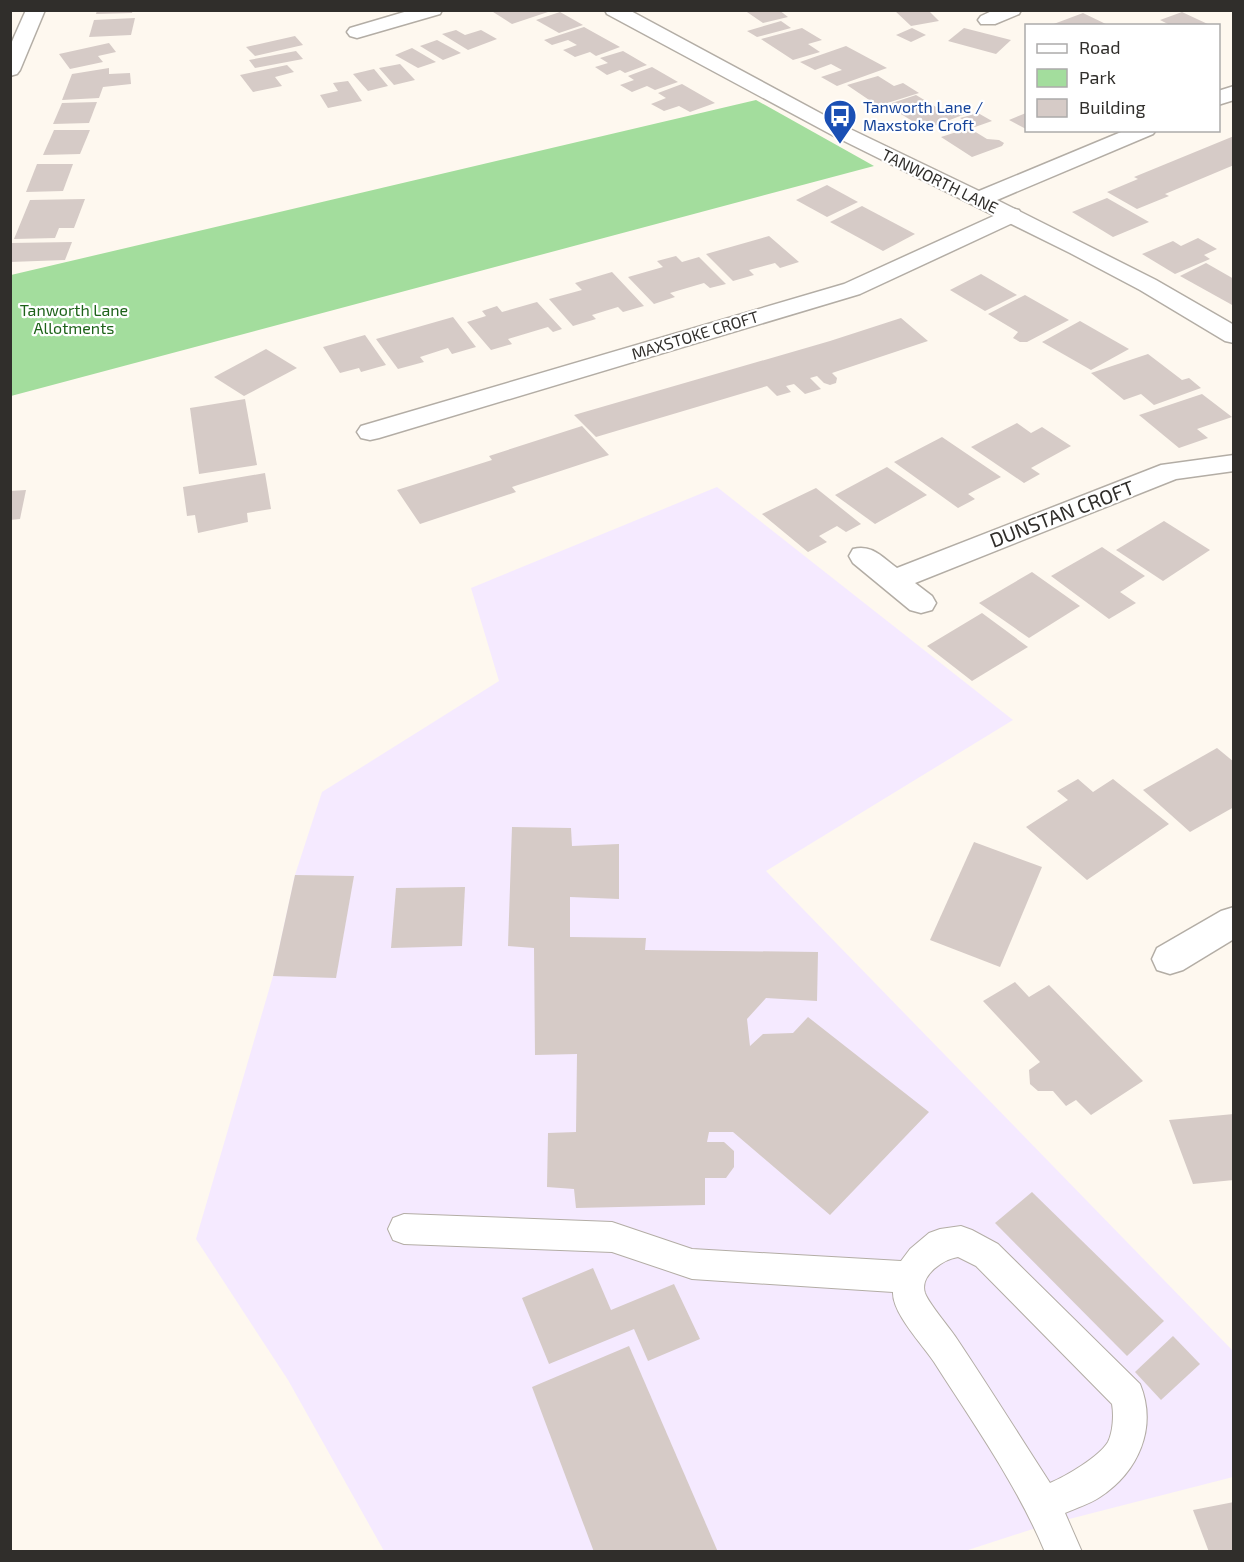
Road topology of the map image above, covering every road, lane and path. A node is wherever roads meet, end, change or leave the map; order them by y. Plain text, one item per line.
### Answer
1 (36, 10) edge
2 (433, 10) edge
3 (614, 10) edge
4 (1011, 10) edge
5 (988, 20) dead end
6 (357, 32) dead end
7 (11, 68) edge
8 (1141, 132) edge
9 (979, 200) junction
10 (1011, 215) junction
11 (1233, 336) edge
12 (370, 432) dead end
13 (1233, 464) edge
14 (863, 556) dead end
15 (894, 580) junction
16 (921, 603) dead end
17 (1233, 921) edge
18 (1170, 959) dead end
19 (404, 1229) dead end
20 (909, 1277) junction
21 (1043, 1504) junction
22 (1064, 1551) edge

1 - 7 street
2 - 6 street
3 - 9 street, TANWORTH LANE
4 - 5 street
8 - 9 street
9 - 10 street, TANWORTH LANE
10 - 11 street, TANWORTH LANE
10 - 12 street, MAXSTOKE CROFT
13 - 15 street, DUNSTAN CROFT
14 - 15 street
15 - 16 street
17 - 18 street
19 - 20 lane
20 - 21 lane
20 - 21 lane
21 - 22 lane

